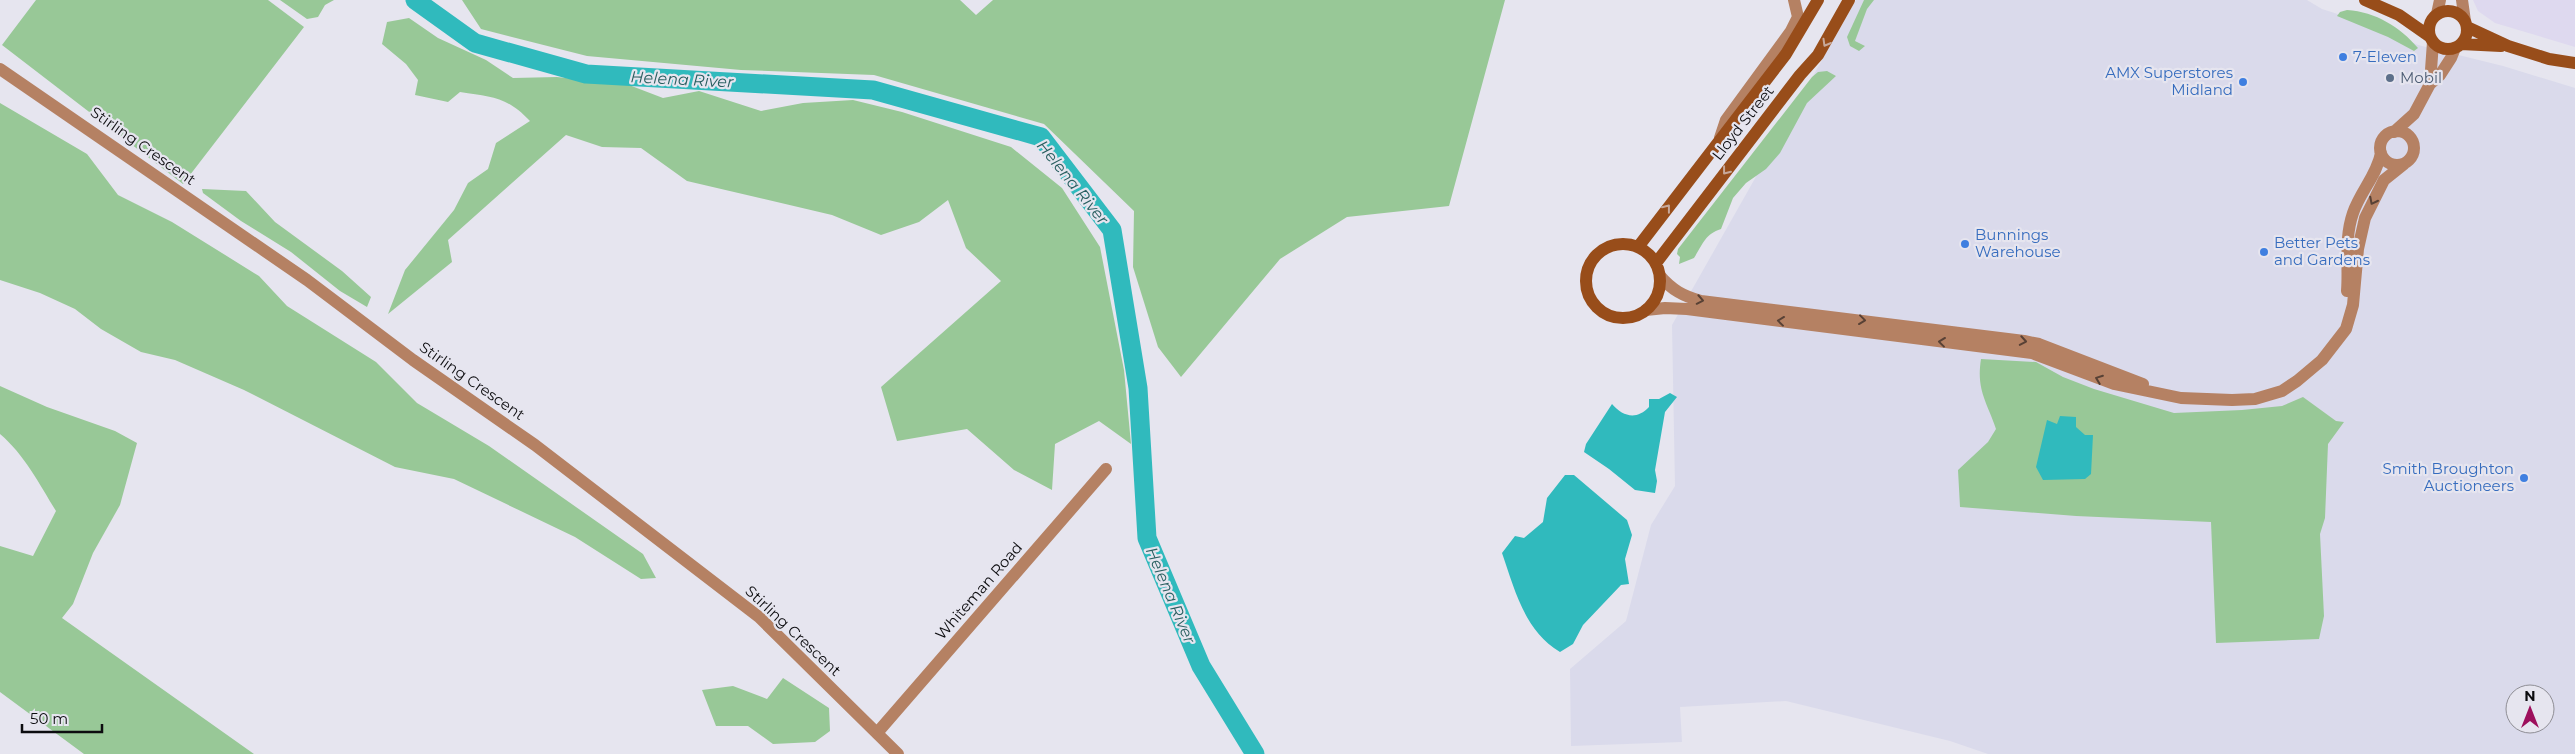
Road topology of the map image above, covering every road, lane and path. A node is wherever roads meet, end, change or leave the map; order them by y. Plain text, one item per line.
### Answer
1 (1794, 0) edge
2 (1818, 0) edge
3 (1849, 0) edge
4 (2365, 0) edge
5 (2440, 0) edge
6 (2462, 0) edge
7 (2399, 15) junction
8 (2435, 16) junction
9 (2466, 24) junction
10 (2431, 39) junction
11 (2458, 46) junction
12 (2508, 46) junction
13 (2549, 59) junction
14 (2575, 63) edge
15 (0, 69) edge
16 (2575, 71) edge
17 (2430, 84) junction
18 (2414, 114) junction
19 (2394, 132) junction
20 (1720, 140) junction
21 (2414, 146) junction
22 (2381, 153) junction
23 (2404, 164) junction
24 (1638, 247) junction
25 (1656, 263) junction
26 (1660, 276) junction
27 (1646, 310) junction
28 (2332, 349) junction
29 (2180, 398) junction
30 (1106, 469) dead end
31 (877, 733) junction
32 (898, 754) edge

1 - 20 street
2 - 20 main road, Lloyd Street
3 -> 25 main road, Lloyd Street
4 - 7 main road
5 - 8 street
6 - 9 street
7 - 8 main road
7 - 10 main road
8 - 9 main road
8 - 10 main road
9 - 11 main road
9 - 12 main road
10 - 11 main road
10 - 17 street
11 - 12 main road
11 - 17 street
12 - 13 main road
13 - 14 main road
13 - 16 main road
15 - 31 street, Stirling Crescent
17 - 18 street
18 - 19 street
18 - 21 street
19 - 21 street
19 - 22 street
24 -> 20 main road, Lloyd Street
21 - 23 street
22 - 23 street
22 - 28 street
23 -> 28 street
24 - 25 main road
24 - 27 main road
25 - 26 main road
26 - 27 main road
26 -> 29 street
29 -> 27 street
28 - 29 street
30 - 31 street, Whiteman Road
31 - 32 street, Stirling Crescent

